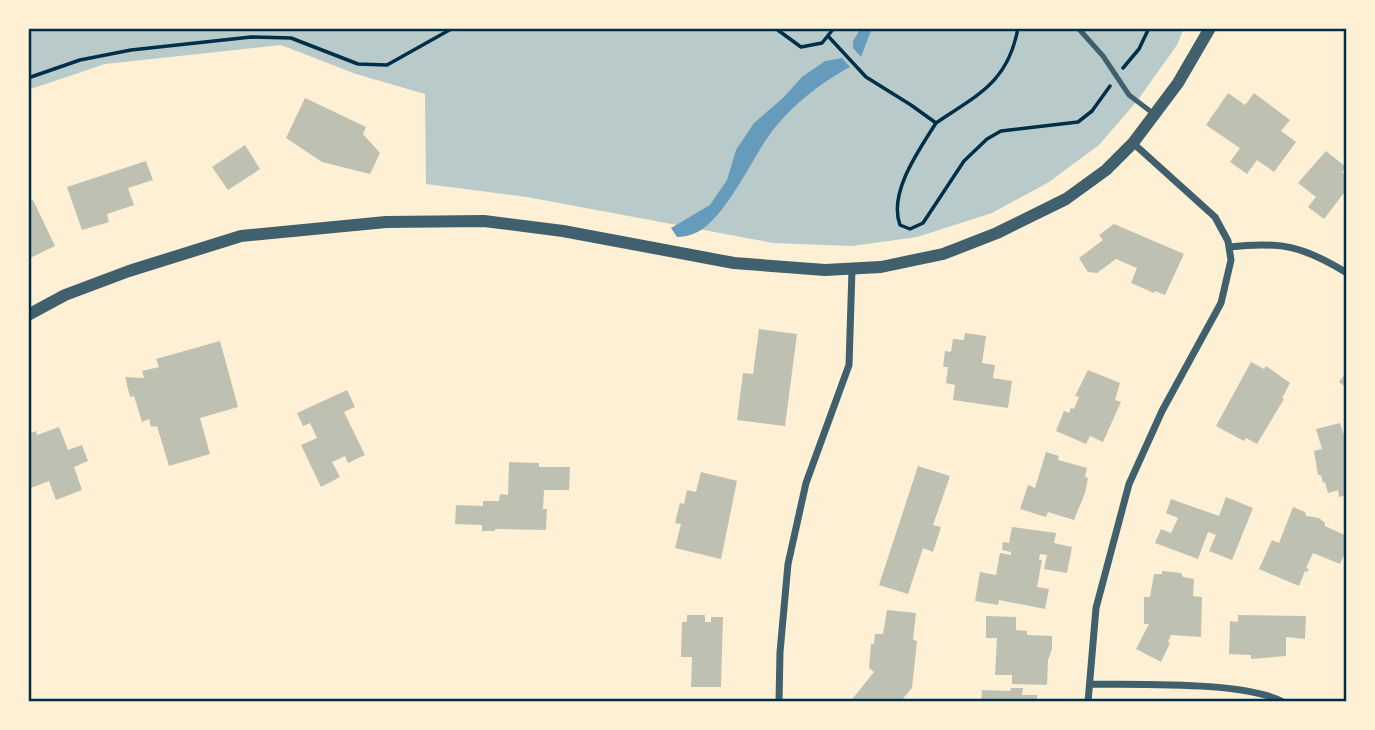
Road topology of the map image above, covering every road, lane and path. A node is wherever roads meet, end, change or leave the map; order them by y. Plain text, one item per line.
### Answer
1 (453, 28) edge
2 (775, 28) edge
3 (834, 28) edge
4 (1018, 28) edge
5 (1078, 28) edge
6 (1149, 28) edge
7 (1210, 28) edge
8 (828, 36) junction
9 (28, 78) edge
10 (1116, 78) junction
11 (1154, 114) junction
12 (936, 123) junction
13 (1133, 143) junction
14 (1229, 247) junction
15 (852, 270) junction
16 (1347, 273) edge
17 (28, 315) edge
18 (1090, 684) junction
19 (779, 702) edge
20 (1088, 702) edge
21 (1283, 702) edge

1 - 9 path
2 - 8 path
3 - 8 path
4 - 12 path
5 - 10 lane
6 - 10 path
7 - 11 street
8 - 12 path
10 - 11 lane
10 - 12 path
11 - 13 street
13 - 14 street
13 - 15 street
14 - 16 street
14 - 18 street
15 - 17 street
15 - 19 street
18 - 20 street
18 - 21 street

